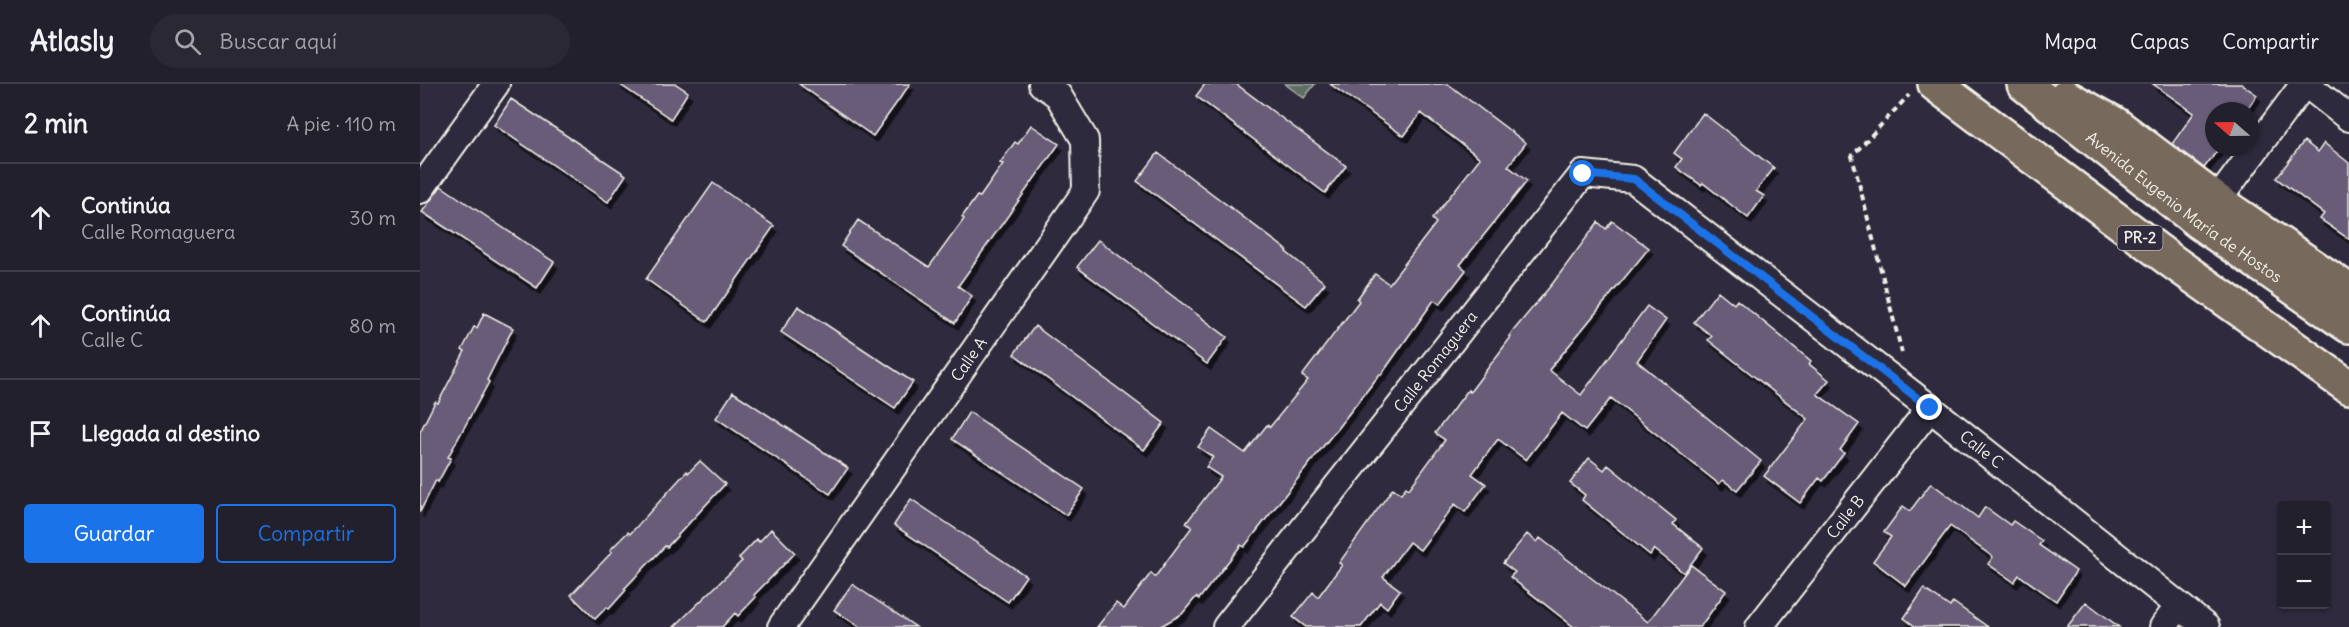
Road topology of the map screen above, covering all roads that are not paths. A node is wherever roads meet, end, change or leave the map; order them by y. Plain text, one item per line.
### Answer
1 (496, 84) edge
2 (1042, 84) edge
3 (2024, 84) edge
4 (2043, 84) edge
5 (2305, 84) edge
6 (1921, 91) edge
7 (2349, 118) edge
8 (420, 190) edge
9 (2217, 201) junction
10 (1671, 208) joint
11 (2349, 291) edge
12 (2349, 326) edge
13 (2349, 387) edge
14 (1922, 401) junction
15 (2179, 606) junction
16 (781, 627) edge
17 (1226, 627) edge
18 (1759, 627) edge
19 (2163, 627) edge
20 (2206, 627) edge

1 - 8 street
2 - 16 street, Calle A
3 - 12 highway, Avenida Eugenio María de Hostos
4 - 9 highway
5 - 7 street
5 - 9 street
6 - 13 highway, PR-2
9 - 11 highway
10 - 14 street, Calle C
10 - 17 street, Calle Romaguera
14 - 15 street, Calle C
14 - 18 street, Calle B
15 - 19 street
15 - 20 street, Calle C

